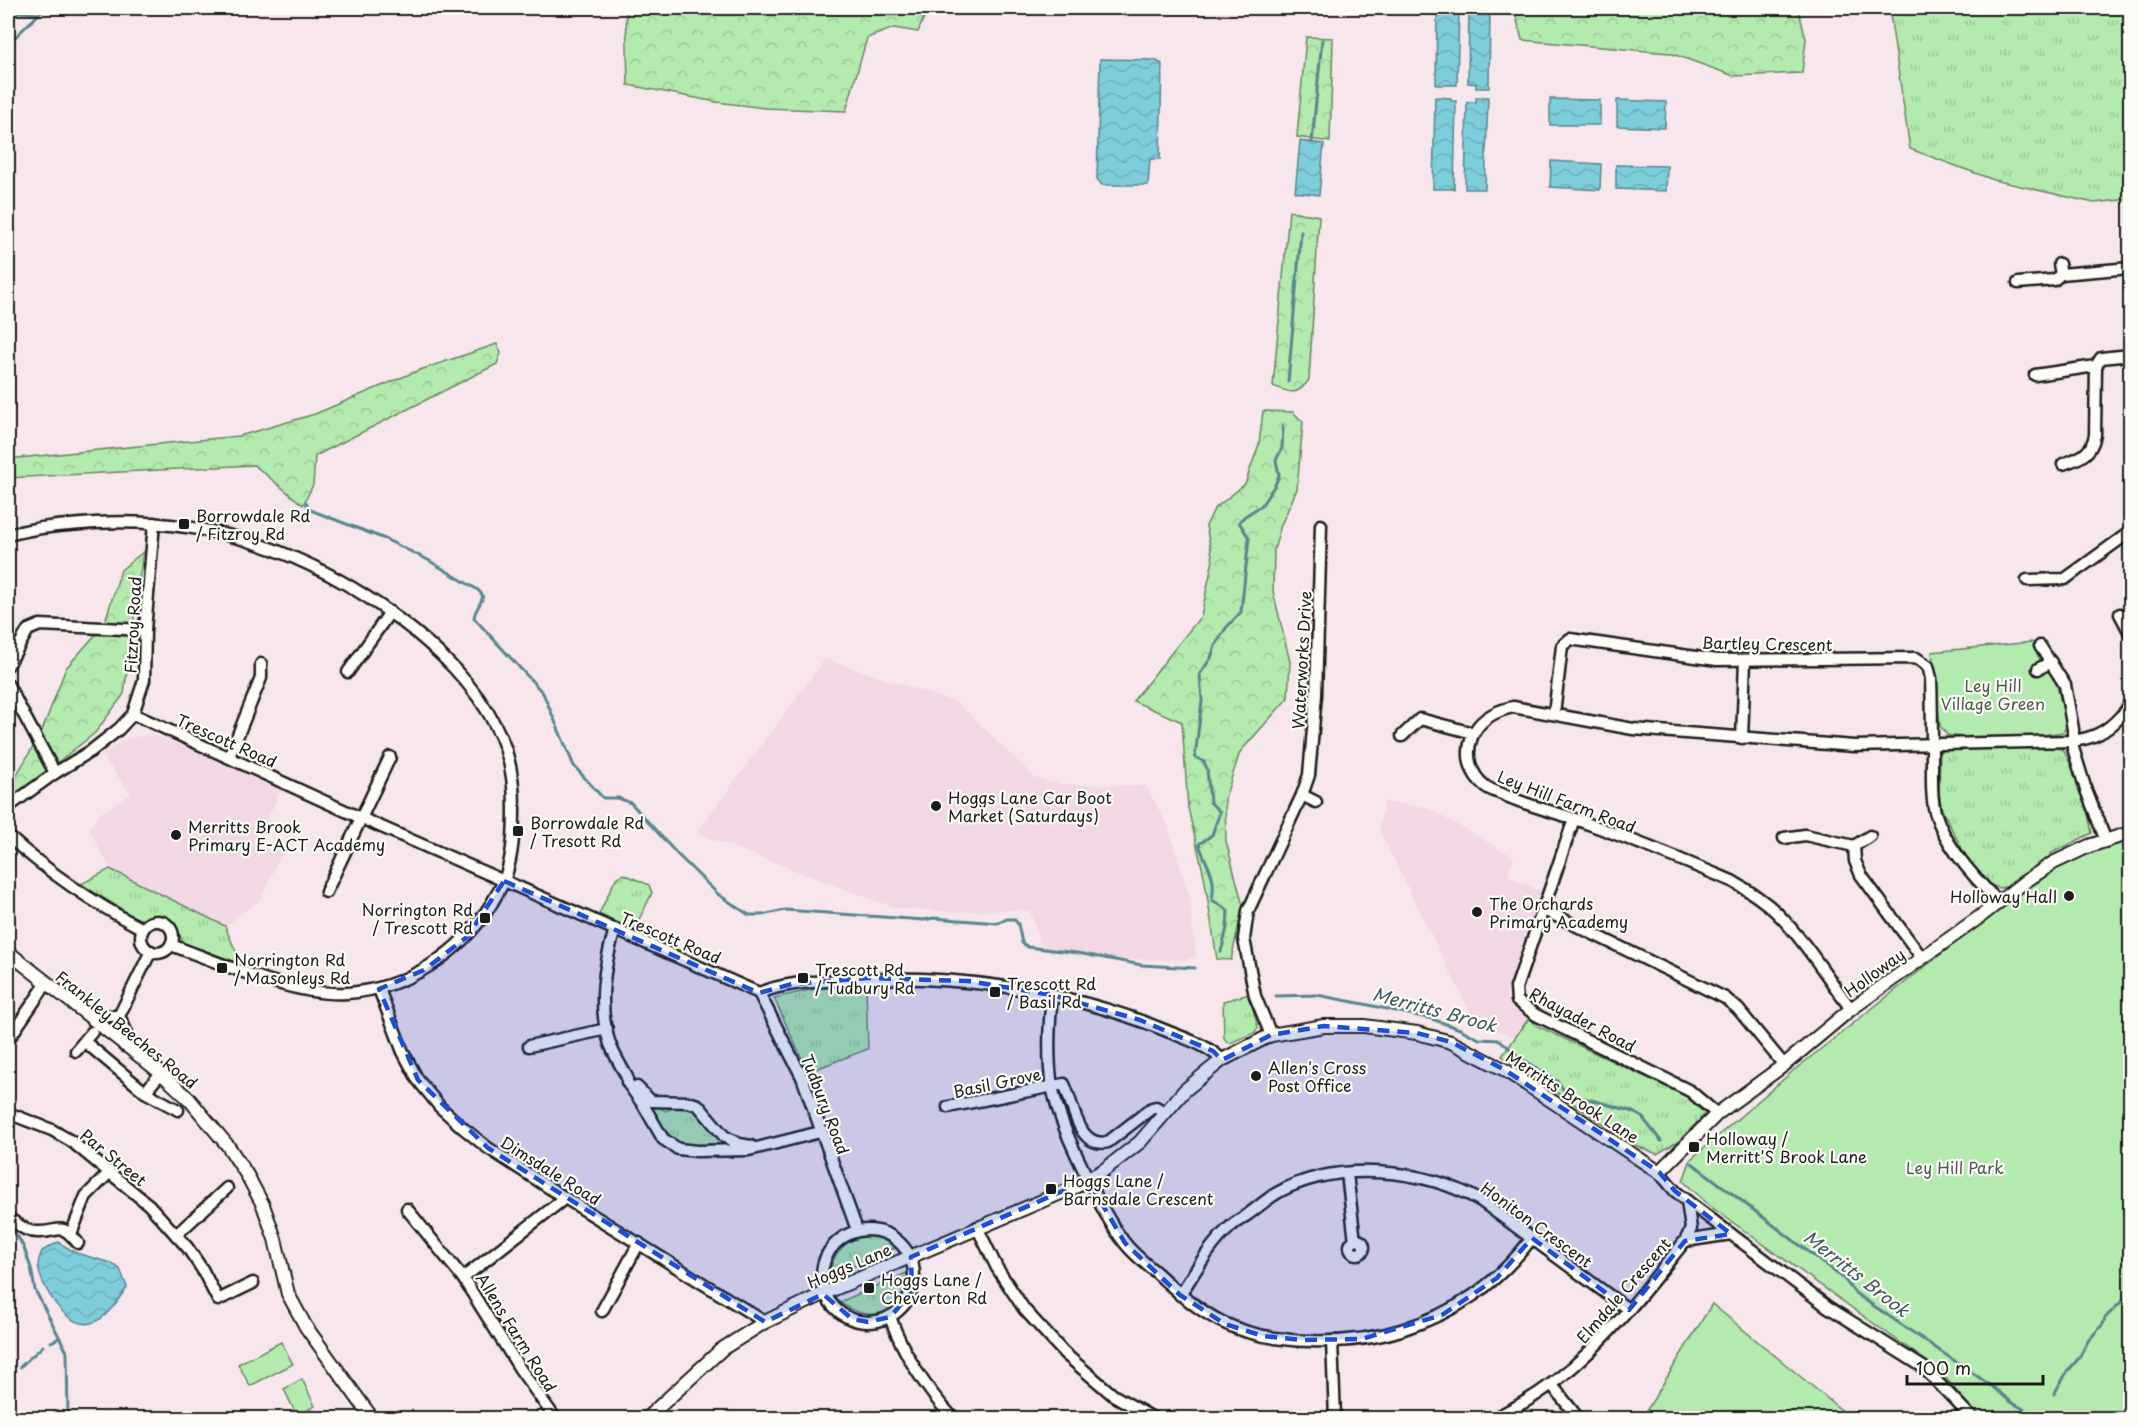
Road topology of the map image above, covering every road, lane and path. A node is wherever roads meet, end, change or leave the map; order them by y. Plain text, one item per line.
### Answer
1 (2130, 268) edge
2 (2018, 283) dead end
3 (2130, 355) edge
4 (2096, 366) junction
5 (2035, 375) dead end
6 (2063, 464) dead end
7 (154, 523) junction
8 (1320, 525) dead end
9 (2130, 532) edge
10 (8, 535) edge
11 (2027, 580) dead end
12 (390, 612) junction
13 (2120, 614) dead end
14 (146, 630) junction
15 (2130, 633) edge
16 (2040, 646) dead end
17 (1745, 660) junction
18 (2051, 662) junction
19 (261, 664) dead end
20 (8, 665) edge
21 (2038, 669) dead end
22 (348, 672) dead end
23 (8, 685) edge
24 (2130, 706) edge
25 (133, 714) junction
26 (1554, 714) junction
27 (1473, 733) junction
28 (1402, 736) dead end
29 (1742, 738) junction
30 (2073, 741) junction
31 (1932, 743) junction
32 (229, 757) junction
33 (390, 757) dead end
34 (55, 773) junction
35 (1302, 795) junction
36 (1316, 802) dead end
37 (8, 807) edge
38 (361, 818) junction
39 (1574, 819) junction
40 (2130, 833) edge
41 (8, 836) edge
42 (1870, 836) dead end
43 (1785, 838) dead end
44 (2106, 841) junction
45 (1854, 846) junction
46 (504, 881) junction
47 (326, 891) dead end
48 (1999, 902) junction
49 (1544, 909) junction
50 (143, 929) junction
51 (615, 929) junction
52 (171, 945) junction
53 (151, 951) junction
54 (8, 952) edge
55 (1922, 958) junction
56 (46, 984) junction
57 (379, 989) junction
58 (759, 993) junction
59 (1052, 995) junction
60 (1851, 1009) junction
61 (119, 1016) junction
62 (607, 1029) junction
63 (90, 1031) junction
64 (1271, 1035) junction
65 (8, 1040) edge
66 (124, 1046) junction
67 (529, 1046) dead end
68 (76, 1051) dead end
69 (1222, 1060) junction
70 (1784, 1065) junction
71 (161, 1073) junction
72 (627, 1077) junction
73 (1052, 1086) junction
74 (145, 1092) junction
75 (948, 1107) dead end
76 (178, 1110) dead end
77 (1165, 1112) junction
78 (8, 1113) edge
79 (1717, 1114) junction
80 (820, 1131) junction
81 (760, 1148) junction
82 (1659, 1172) junction
83 (109, 1173) junction
84 (1347, 1174) junction
85 (1088, 1180) junction
86 (227, 1188) dead end
87 (566, 1198) junction
88 (1687, 1201) junction
89 (407, 1209) dead end
90 (8, 1218) edge
91 (977, 1227) junction
92 (857, 1230) junction
93 (71, 1234) junction
94 (1731, 1234) junction
95 (176, 1235) junction
96 (1532, 1238) junction
97 (1355, 1241) dead end
98 (1686, 1241) junction
99 (78, 1243) dead end
100 (639, 1243) junction
101 (911, 1257) junction
102 (463, 1278) junction
103 (253, 1283) dead end
104 (825, 1293) junction
105 (1180, 1295) junction
106 (1629, 1310) junction
107 (602, 1311) dead end
108 (890, 1317) junction
109 (765, 1322) junction
110 (1332, 1341) junction
111 (1552, 1385) junction
112 (372, 1419) edge
113 (555, 1419) edge
114 (647, 1419) edge
115 (953, 1419) edge
116 (1153, 1419) edge
117 (1335, 1419) edge
118 (1494, 1419) edge
119 (1578, 1419) edge
120 (1972, 1419) edge

1 - 2 street
3 - 4 street
4 - 5 street
4 - 6 street
7 - 10 street
7 - 12 street
7 - 14 street, Fitzroy Road
8 - 35 street, Waterworks Drive
9 - 11 street
12 - 22 street
12 - 46 street
13 - 15 street
14 - 20 street
14 - 25 street, Fitzroy Road
16 - 18 street
17 - 26 street, Bartley Crescent
17 - 29 street
17 - 31 street, Bartley Crescent
18 - 21 street
18 - 30 street
19 - 32 street
23 - 34 street
24 - 30 street
25 - 32 street, Trescott Road
25 - 34 street, Fitzroy Road
26 - 27 street
26 - 29 street
27 - 28 street
27 - 39 street, Ley Hill Farm Road
29 - 31 street
30 - 31 street
30 - 44 street
31 - 48 street, Bartley Crescent
32 - 38 street, Trescott Road
33 - 38 street
34 - 37 street, Fitzroy Road
35 - 36 street
35 - 64 street, Waterworks Drive
38 - 46 street, Trescott Road
38 - 47 street
39 - 49 street
39 - 60 street, Ley Hill Farm Road
40 - 44 street, Holloway
41 - 50 street
42 - 45 street
43 - 45 street
44 - 48 street, Holloway
45 - 55 street
46 - 51 street, Trescott Road
46 - 57 street
48 - 55 street, Holloway
49 - 70 street
49 - 79 street, Rhayader Road
50 - 52 street
50 - 53 street
51 - 58 street, Trescott Road
51 - 62 street
52 - 53 street
52 - 57 street
53 - 61 street
54 - 56 street, Frankley Beeches Road
55 - 60 street, Holloway
56 - 63 street, Frankley Beeches Road
56 - 65 street
57 - 87 street, Dimsdale Road
58 - 59 street
58 - 80 street, Tudbury Road
59 - 69 street
59 - 73 street
60 - 70 street, Holloway
61 - 63 street
61 - 66 street
62 - 67 street
62 - 72 street
63 - 66 street, Frankley Beeches Road
63 - 68 street
63 - 74 street
64 - 69 street, Merritts Brook Lane
64 - 82 street, Merritts Brook Lane
66 - 71 street, Frankley Beeches Road
69 - 77 street, Merritts Brook Lane
70 - 79 street, Holloway
71 - 74 street
71 - 112 street, Frankley Beeches Road
72 - 81 street
72 - 81 street
73 - 75 street, Basil Grove
73 - 77 street
73 - 85 street
74 - 76 street
77 - 85 street, Merritts Brook Lane
78 - 83 street, Par Street
79 - 82 street, Holloway
80 - 81 street
80 - 92 street, Tudbury Road
82 - 88 street, Merritts Brook Lane
83 - 93 street
83 - 95 street, Par Street
84 - 96 street, Honiton Crescent
84 - 97 street
84 - 105 street, Honiton Crescent
85 - 91 street, Hoggs Lane
85 - 105 street
86 - 95 street
87 - 100 street, Dimsdale Road
87 - 102 street, Allens Farm Road
88 - 94 street, Merritts Brook Lane
88 - 98 street, Elmdale Crescent
89 - 102 street
90 - 93 street
91 - 101 street, Hoggs Lane
91 - 116 street
92 - 101 street
92 - 104 street
93 - 99 street
94 - 98 street, Elmdale Crescent
94 - 120 street, Merritts Brook Lane
95 - 103 street, Par Street
96 - 106 street, Honiton Crescent
96 - 110 street
98 - 106 street, Elmdale Crescent
100 - 107 street
100 - 109 street, Dimsdale Road
101 - 104 street, Hoggs Lane
101 - 108 street
102 - 113 street, Allens Farm Road
104 - 108 street
104 - 109 street, Hoggs Lane
105 - 110 street
106 - 111 street, Elmdale Crescent
108 - 115 street
109 - 114 street, Hoggs Lane
110 - 117 street
111 - 118 street, Elmdale Crescent
111 - 119 street

